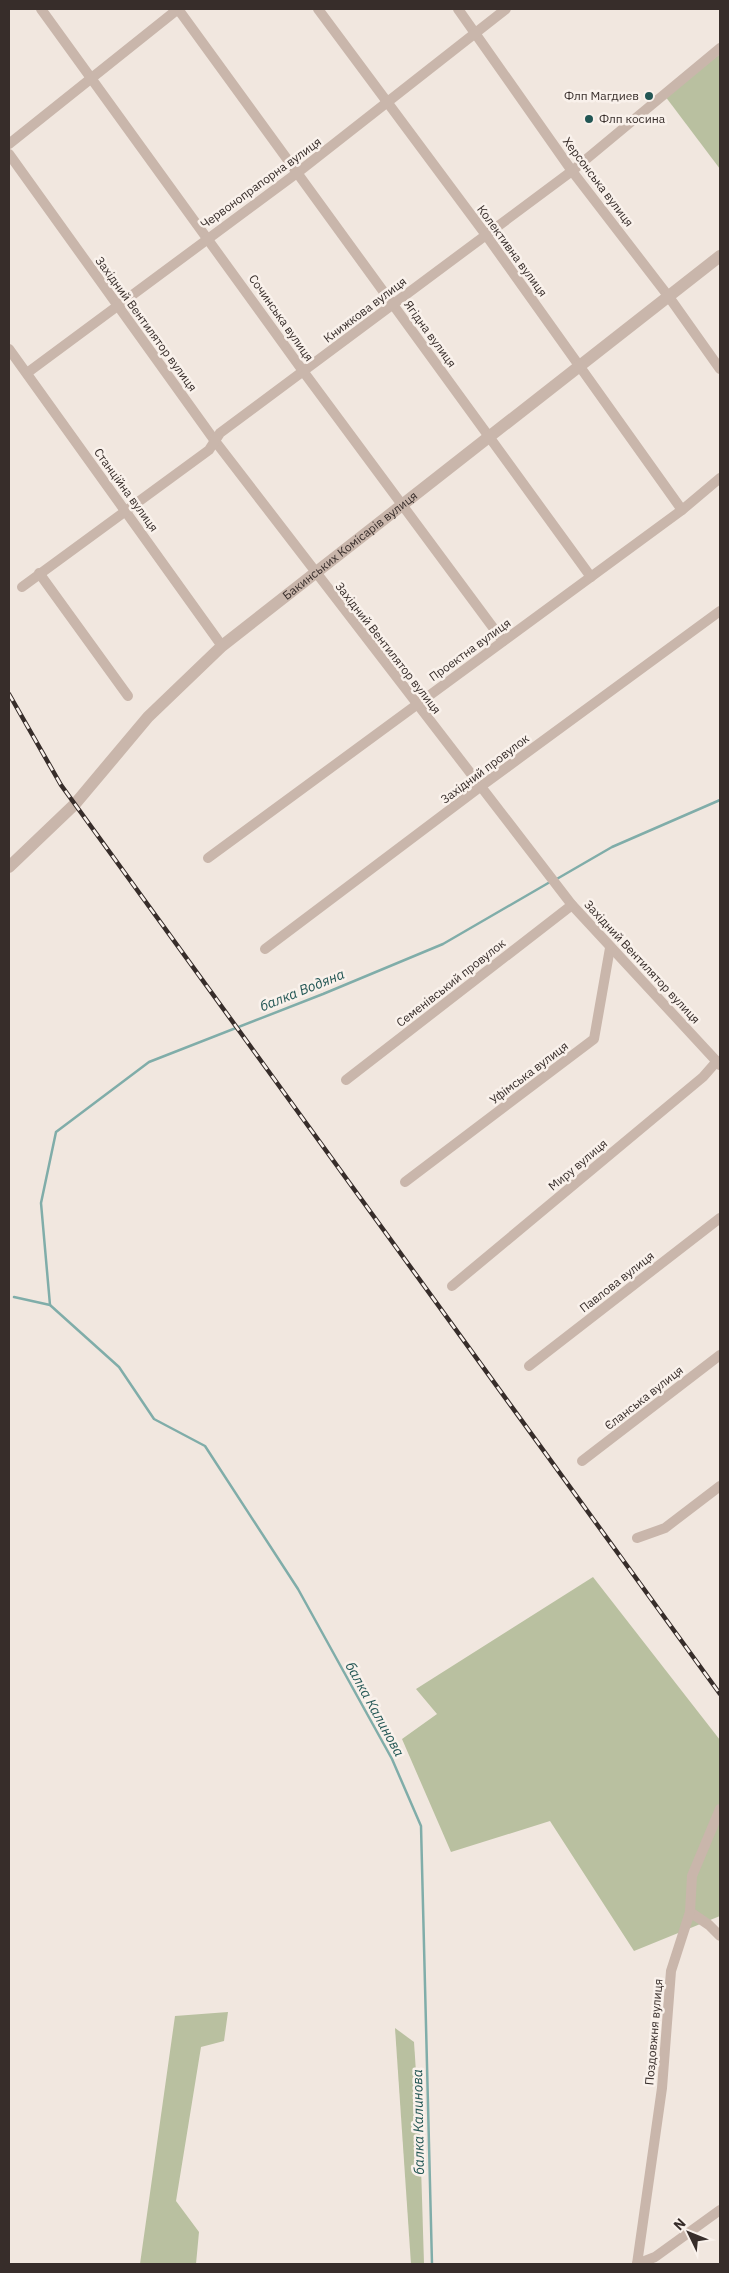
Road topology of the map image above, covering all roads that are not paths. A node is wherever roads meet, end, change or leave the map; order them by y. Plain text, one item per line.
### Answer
1 (41, 9) edge
2 (178, 9) edge
3 (318, 9) edge
4 (458, 9) edge
5 (506, 9) edge
6 (476, 33) junction
7 (720, 48) edge
8 (92, 77) junction
9 (388, 103) junction
10 (9, 144) edge
11 (9, 154) edge
12 (572, 171) junction
13 (296, 173) junction
14 (486, 235) junction
15 (209, 238) junction
16 (720, 256) edge
17 (669, 297) junction
18 (393, 304) junction
19 (117, 306) junction
20 (9, 349) edge
21 (580, 366) junction
22 (720, 369) edge
23 (303, 371) junction
24 (27, 373) junction
25 (489, 437) junction
26 (215, 441) junction
27 (720, 478) edge
28 (403, 505) junction
29 (126, 510) junction
30 (682, 510) junction
31 (39, 573) junction
32 (315, 573) junction
33 (592, 577) junction
34 (22, 587) dead end
35 (720, 611) edge
36 (503, 641) junction
37 (222, 646) junction
38 (128, 696) dead end
39 (417, 705) junction
40 (480, 788) junction
41 (208, 858) dead end
42 (9, 867) edge
43 (572, 905) junction
44 (610, 948) junction
45 (265, 949) dead end
46 (719, 1063) edge
47 (346, 1080) dead end
48 (405, 1182) dead end
49 (720, 1218) edge
50 (452, 1286) dead end
51 (720, 1355) edge
52 (529, 1366) dead end
53 (582, 1462) dead end
54 (720, 1486) edge
55 (637, 1538) dead end
56 (720, 1809) edge
57 (690, 1912) junction
58 (720, 1936) edge
59 (720, 2210) edge
60 (637, 2264) edge

1 - 8 street, Сочинська вулиця
2 - 8 street
2 - 13 street, Ягідна вулиця
3 - 9 street, Колективна вулиця
4 - 6 street, Херсонська вулиця
5 - 6 street, Червонопрапорна вулиця
6 - 9 street, Червонопрапорна вулиця
6 - 12 street, Херсонська вулиця
7 - 12 street, Книжкова вулиця
8 - 10 street
8 - 15 street, Сочинська вулиця
9 - 13 street, Червонопрапорна вулиця
9 - 14 street, Колективна вулиця
11 - 19 street, Західний Вентилятор вулиця
12 - 14 street, Книжкова вулиця
12 - 17 street, Херсонська вулиця
13 - 15 street, Червонопрапорна вулиця
13 - 18 street, Ягідна вулиця
14 - 18 street, Книжкова вулиця
14 - 21 street, Колективна вулиця
15 - 19 street, Червонопрапорна вулиця
15 - 23 street, Сочинська вулиця
16 - 17 street, Бакинських Комісарів вулиця
17 - 21 street, Бакинських Комісарів вулиця
17 - 22 street, Херсонська вулиця
18 - 23 street, Книжкова вулиця
18 - 25 street, Ягідна вулиця
19 - 24 street, Червонопрапорна вулиця
19 - 26 street, Західний Вентилятор вулиця
20 - 24 street, Станційна вулиця
21 - 25 street, Бакинських Комісарів вулиця
21 - 30 street, Колективна вулиця
23 - 26 street, Книжкова вулиця
23 - 28 street, Сочинська вулиця
24 - 29 street, Станційна вулиця
25 - 28 street, Бакинських Комісарів вулиця
25 - 33 street, Ягідна вулиця
26 - 29 street, Книжкова вулиця
26 - 32 street, Західний Вентилятор вулиця
27 - 30 street, Проектна вулиця
28 - 32 street, Бакинських Комісарів вулиця
28 - 36 street, Сочинська вулиця
29 - 31 street, Книжкова вулиця
29 - 37 street, Станційна вулиця
30 - 33 street, Проектна вулиця
31 - 34 street, Книжкова вулиця
31 - 38 street
32 - 37 street, Бакинських Комісарів вулиця
32 - 39 street, Західний Вентилятор вулиця
33 - 36 street, Проектна вулиця
35 - 40 street, Західний провулок
36 - 39 street, Проектна вулиця
37 - 42 street, Бакинських Комісарів вулиця
39 - 40 street, Західний Вентилятор вулиця
39 - 41 street, Проектна вулиця
40 - 43 street, Західний Вентилятор вулиця
40 - 45 street, Західний провулок
43 - 44 street, Західний Вентилятор вулиця
43 - 47 street, Семенівський провулок
44 - 46 street, Західний Вентилятор вулиця
44 - 48 street, Уфімська вулиця
46 - 50 street, Миру вулиця
49 - 52 street, Павлова вулиця
51 - 53 street, Єланська вулиця
54 - 55 street
56 - 57 street, Поздовжня вулиця
57 - 58 street
57 - 60 street, Поздовжня вулиця
59 - 60 street

